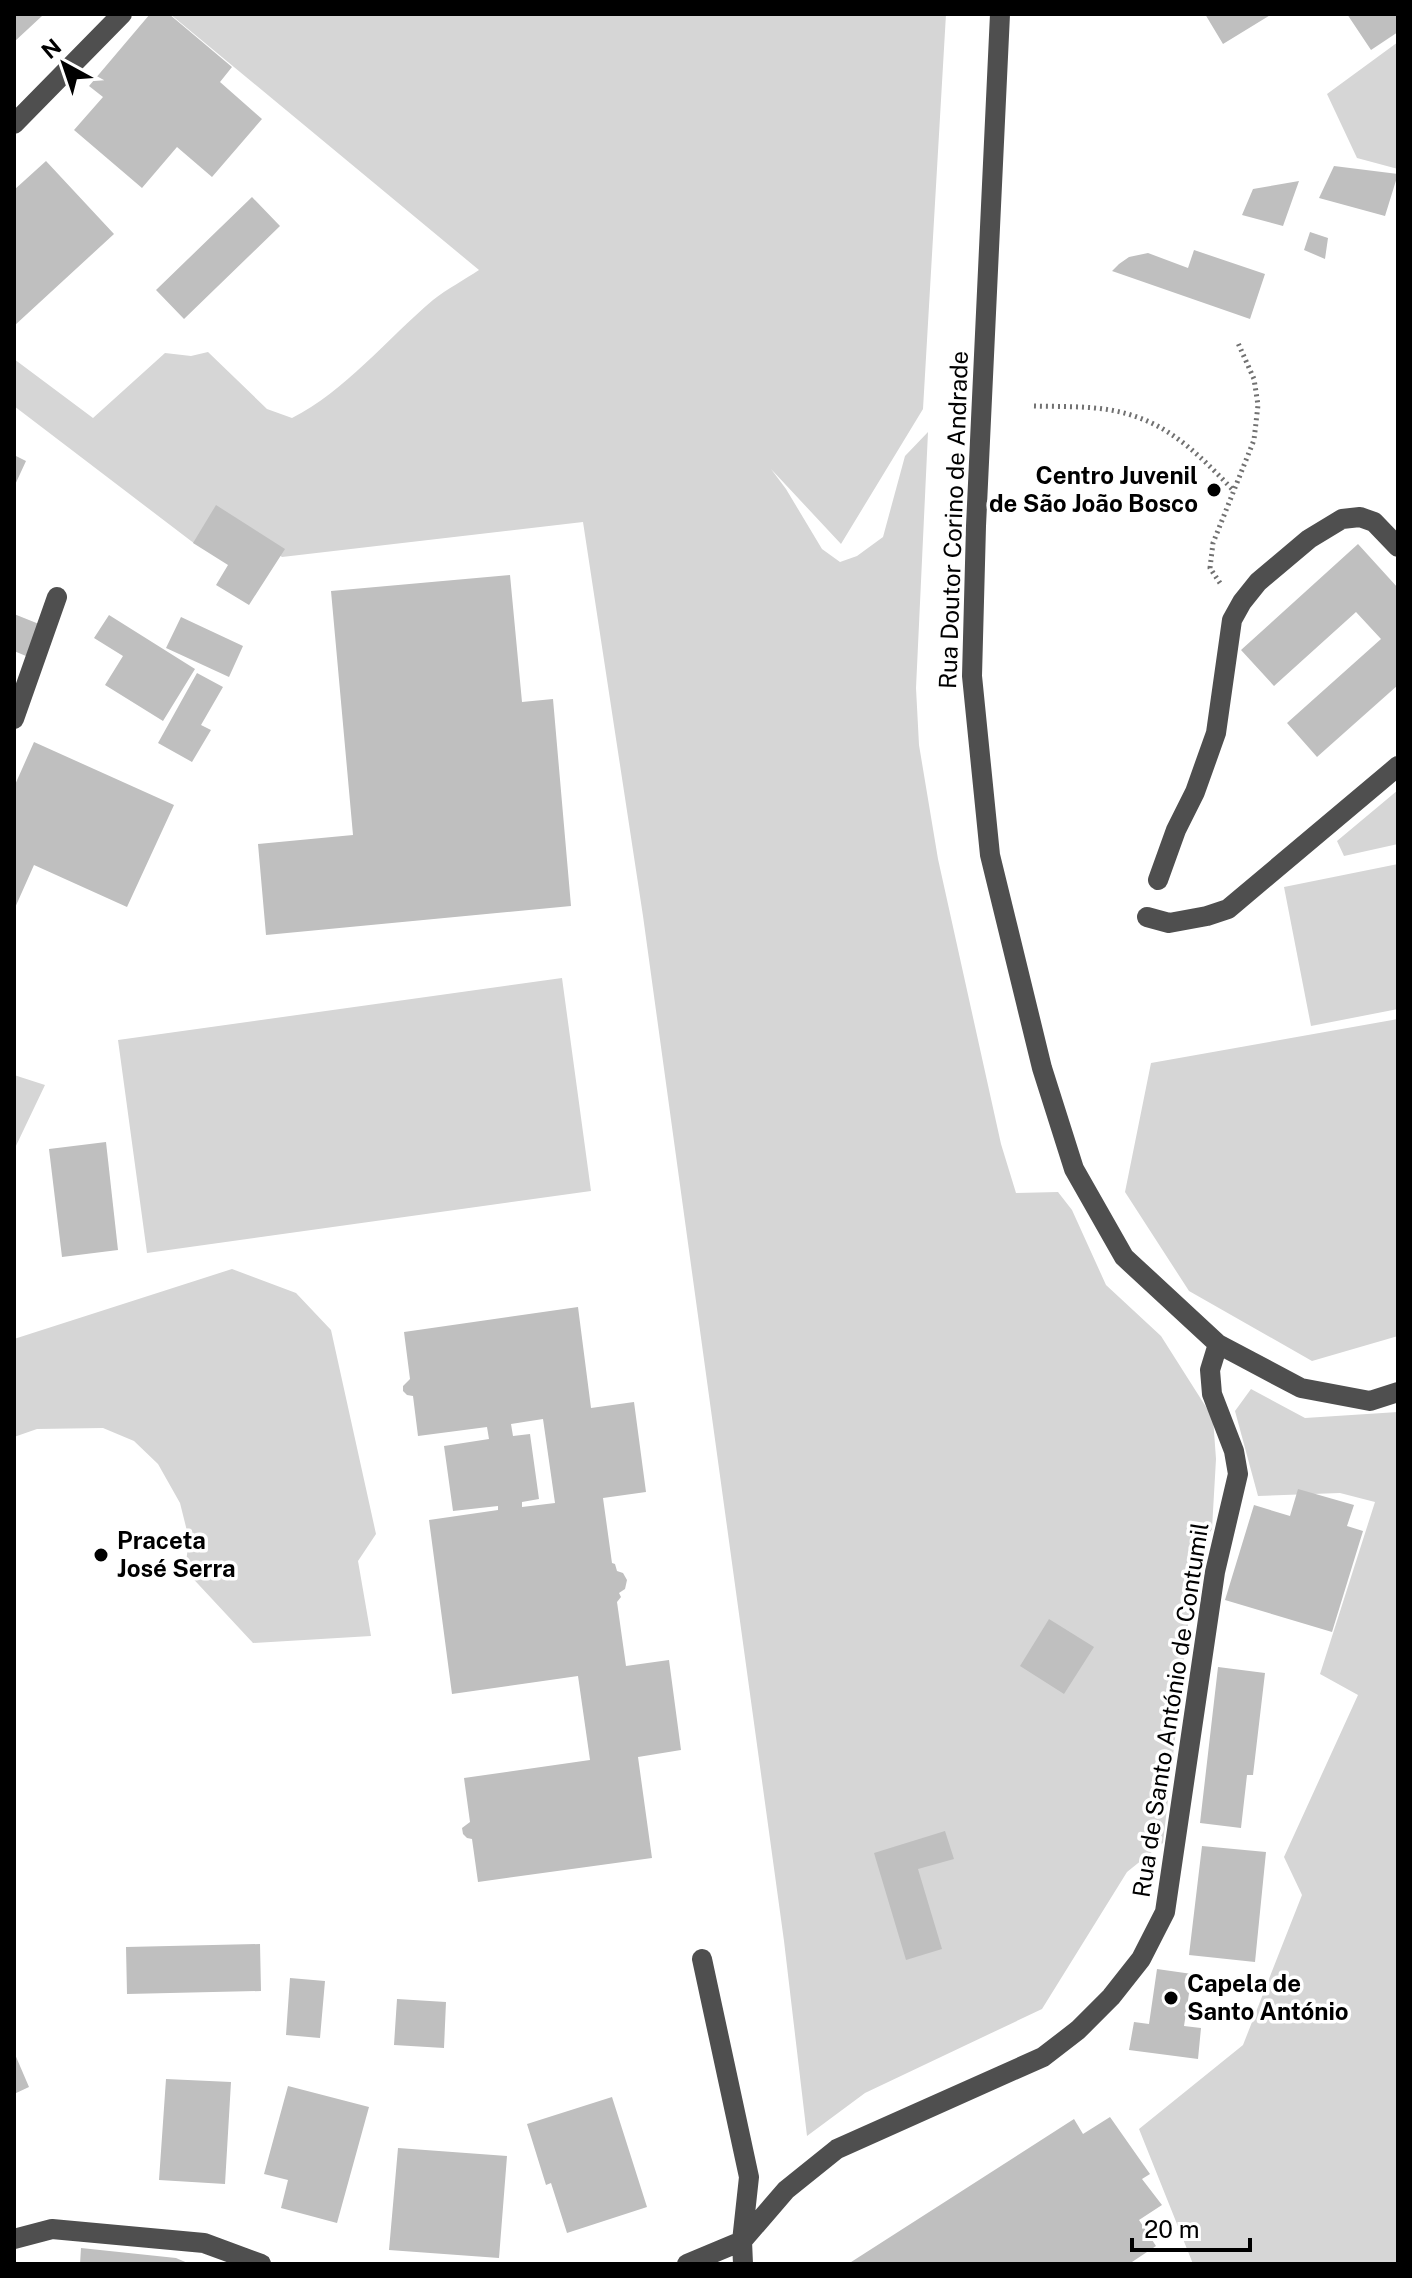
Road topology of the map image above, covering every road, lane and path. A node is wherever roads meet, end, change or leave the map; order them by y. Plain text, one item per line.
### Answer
1 (122, 14) edge
2 (1000, 14) edge
3 (15, 122) edge
4 (1238, 343) dead end
5 (1034, 406) dead end
6 (1234, 491) junction
7 (1398, 547) edge
8 (57, 597) dead end
9 (1242, 602) junction
10 (14, 719) edge
11 (1398, 766) edge
12 (1158, 880) dead end
13 (1147, 917) dead end
14 (1218, 1344) junction
15 (1398, 1392) edge
16 (702, 1959) dead end
17 (14, 2239) edge
18 (742, 2241) junction
19 (261, 2264) edge
20 (687, 2264) edge
21 (743, 2264) edge

1 - 3 street
2 - 14 street, Rua Doutor Corino de Andrade
4 - 6 path
5 - 6 path
6 - 9 path
7 - 9 street
8 - 10 street
9 - 12 street
11 - 13 street
14 - 15 street, Rua Doutor Corino de Andrade
14 - 18 street, Rua de Santo António de Contumil
16 - 18 street
17 - 19 street
18 - 20 street, Rua de Santo António de Contumil
18 - 21 street

